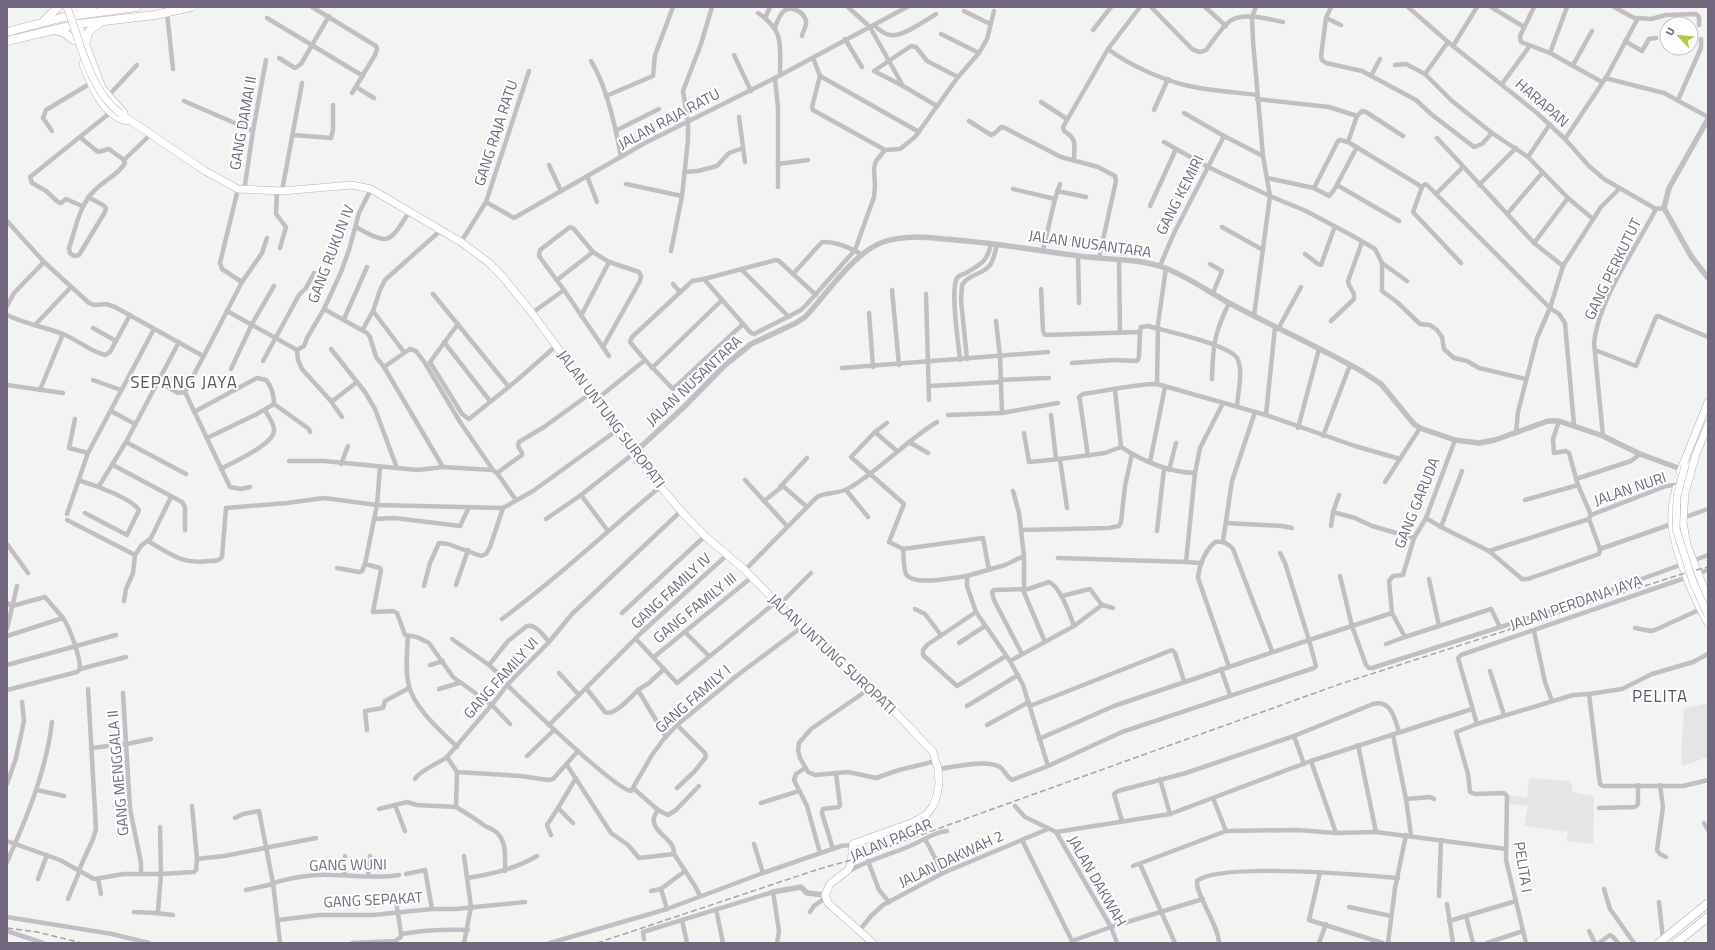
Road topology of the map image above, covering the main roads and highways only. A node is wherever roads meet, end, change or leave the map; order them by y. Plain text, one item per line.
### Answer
1 (60, 7) edge
2 (67, 7) edge
3 (71, 7) edge
4 (78, 7) edge
5 (136, 7) edge
6 (191, 7) edge
7 (99, 12) junction
8 (74, 16) junction
9 (64, 17) junction
10 (101, 21) junction
11 (43, 22) junction
12 (78, 24) junction
13 (68, 26) junction
14 (53, 29) junction
15 (7, 32) edge
16 (81, 34) junction
17 (74, 39) junction
18 (7, 41) edge
19 (85, 44) junction
20 (130, 121) junction
21 (1708, 402) edge
22 (1708, 425) edge
23 (1696, 454) junction
24 (1685, 468) junction
25 (1707, 597) edge
26 (1697, 600) junction
27 (1708, 605) edge
28 (1708, 615) edge
29 (1708, 623) edge
30 (1708, 903) edge
31 (1708, 917) edge
32 (1661, 942) edge
33 (1678, 942) edge
34 (873, 943) edge

1 - 9 main road
1 - 11 highway
2 - 20 main road, bridge
3 - 8 main road
4 - 7 highway
5 - 7 highway
6 - 10 highway
7 - 8 highway
8 - 9 highway
9 - 11 highway
10 - 12 highway
10 - 19 highway
11 - 15 highway
12 - 13 highway
12 - 16 main road, JALAN UNTUNG SUROPATI
13 - 14 highway
13 - 17 main road, JALAN UNTUNG SUROPATI
14 - 17 highway
14 - 18 highway
16 - 17 main road
16 - 19 main road, JALAN UNTUNG SUROPATI
17 - 20 main road, JALAN UNTUNG SUROPATI
19 - 20 main road, JALAN UNTUNG SUROPATI
20 - 34 main road, JALAN UNTUNG SUROPATI
21 - 24 main road
22 - 23 main road
23 - 24 main road
23 - 25 main road
24 - 26 main road
24 - 27 main road
24 - 28 main road, bridge
25 - 26 main road
26 - 29 main road
30 - 32 highway
31 - 33 highway

